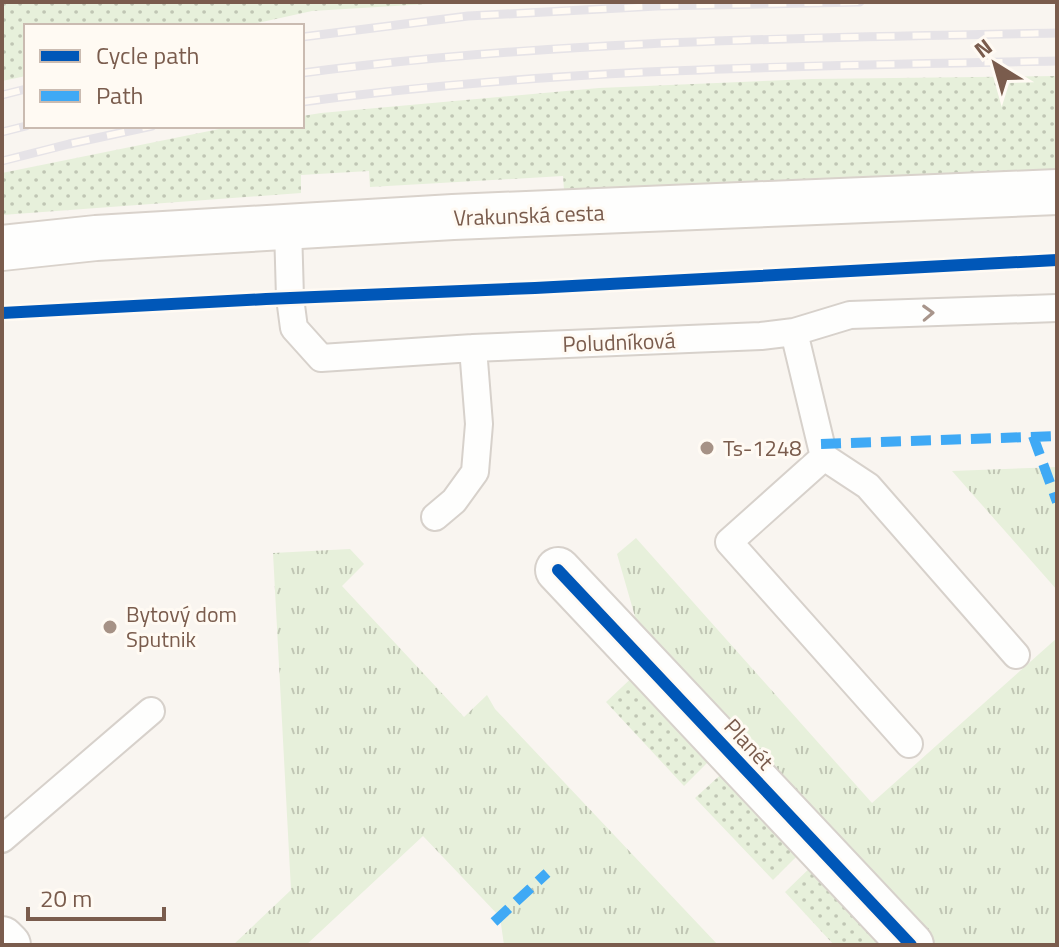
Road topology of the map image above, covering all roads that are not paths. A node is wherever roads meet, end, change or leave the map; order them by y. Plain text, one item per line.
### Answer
1 (1057, 192) edge
2 (288, 227) junction
3 (2, 248) edge
4 (1057, 308) edge
5 (794, 332) junction
6 (473, 348) junction
7 (824, 457) junction
8 (435, 517) dead end
9 (558, 570) dead end
10 (1016, 655) dead end
11 (151, 711) dead end
12 (909, 744) dead end
13 (2, 839) edge
14 (2, 939) edge
15 (8, 945) edge
16 (911, 945) edge

1 - 2 main road, Vrakunská cesta
2 - 3 main road, Vrakunská cesta
2 - 6 lane, Poludníková
5 -> 4 lane, Poludníková
5 - 6 lane, Poludníková
5 - 7 lane
6 - 8 lane
7 - 10 lane
7 - 12 lane
9 - 16 main road, Planét
11 - 13 lane
14 - 15 main road

